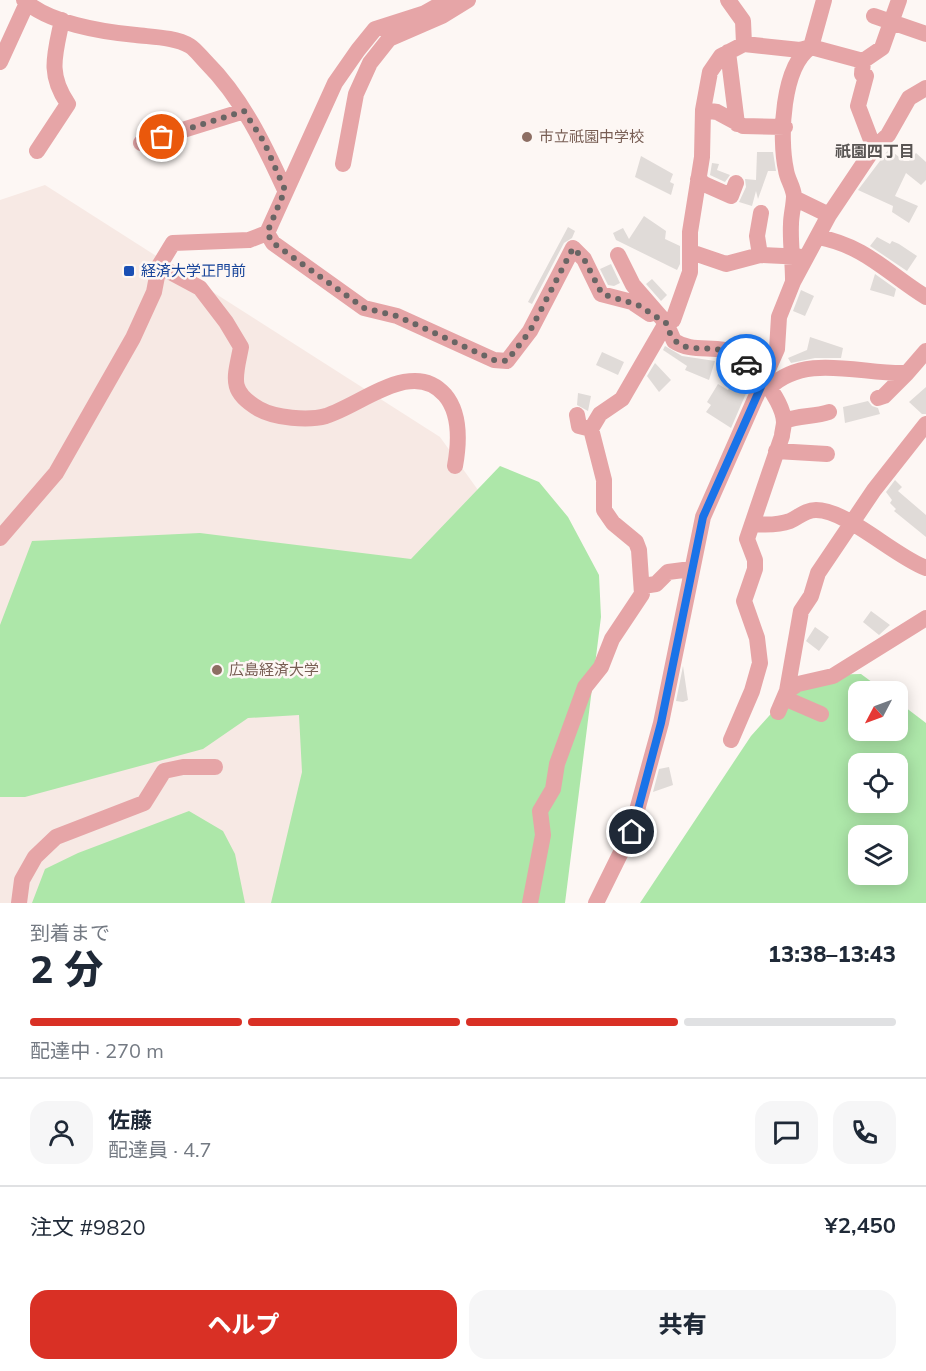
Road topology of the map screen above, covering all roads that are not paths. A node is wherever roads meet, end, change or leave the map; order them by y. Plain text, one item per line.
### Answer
1 (448, 0) edge
2 (468, 0) edge
3 (728, 0) edge
4 (824, 0) edge
5 (899, 0) edge
6 (26, 2) edge
7 (874, 16) dead end
8 (62, 20) junction
9 (893, 21) junction
10 (926, 34) edge
11 (744, 44) junction
12 (811, 47) junction
13 (728, 52) junction
14 (863, 61) junction
15 (0, 62) edge
16 (926, 88) edge
17 (703, 110) junction
18 (244, 111) junction
19 (737, 124) junction
20 (785, 127) junction
21 (141, 143) dead end
22 (874, 148) junction
23 (37, 151) dead end
24 (343, 164) dead end
25 (698, 179) junction
26 (736, 183) dead end
27 (285, 190) junction
28 (794, 198) junction
29 (761, 213) dead end
30 (829, 215) junction
31 (267, 233) junction
32 (818, 237) junction
33 (691, 252) junction
34 (618, 255) dead end
35 (760, 255) junction
36 (800, 256) junction
37 (159, 266) junction
38 (926, 297) edge
39 (666, 323) junction
40 (926, 351) edge
41 (907, 372) junction
42 (766, 384) junction
43 (878, 398) dead end
44 (829, 412) dead end
45 (577, 415) dead end
46 (784, 421) junction
47 (926, 424) edge
48 (591, 429) junction
49 (776, 451) junction
50 (827, 454) dead end
51 (455, 466) dead end
52 (851, 523) junction
53 (753, 524) junction
54 (0, 538) edge
55 (926, 568) edge
56 (691, 569) junction
57 (642, 586) junction
58 (926, 618) edge
59 (783, 701) junction
60 (821, 714) dead end
61 (731, 740) dead end
62 (215, 767) dead end
63 (19, 903) edge
64 (530, 903) edge
65 (596, 903) edge

1 - 27 street
2 - 24 street
3 - 11 street
4 - 12 street
5 - 9 street
6 - 8 street
6 - 15 street
7 - 9 street
8 - 18 street
8 - 23 street
9 - 10 street
9 - 14 street
11 - 12 street
11 - 13 street
12 - 14 street
12 - 20 street
13 - 17 street
13 - 19 street
14 - 22 street
16 - 22 street
17 - 19 street
17 - 25 street
18 - 21 street
18 - 27 street
19 - 20 street
20 - 28 street
22 - 30 street
25 - 26 street
25 - 33 street
27 - 31 street
28 - 30 street
28 - 36 street
29 - 35 street
30 - 32 street
31 - 37 street
31 - 39 street
32 - 36 street
32 - 38 street
33 - 35 street
33 - 39 street
34 - 39 street
35 - 36 street
36 - 42 street
37 - 51 street
37 - 54 street
39 - 42 street
39 - 48 street
40 - 41 street
41 - 42 street
41 - 43 street
42 - 46 street
42 - 56 street
44 - 46 street
45 - 48 street
46 - 49 street
47 - 52 street
48 - 57 street
49 - 50 street
49 - 53 street
52 - 53 street
52 - 55 street
52 - 59 street
53 - 61 street
56 - 57 street
56 - 65 street
57 - 64 street
58 - 59 street
59 - 60 street
62 - 63 street

